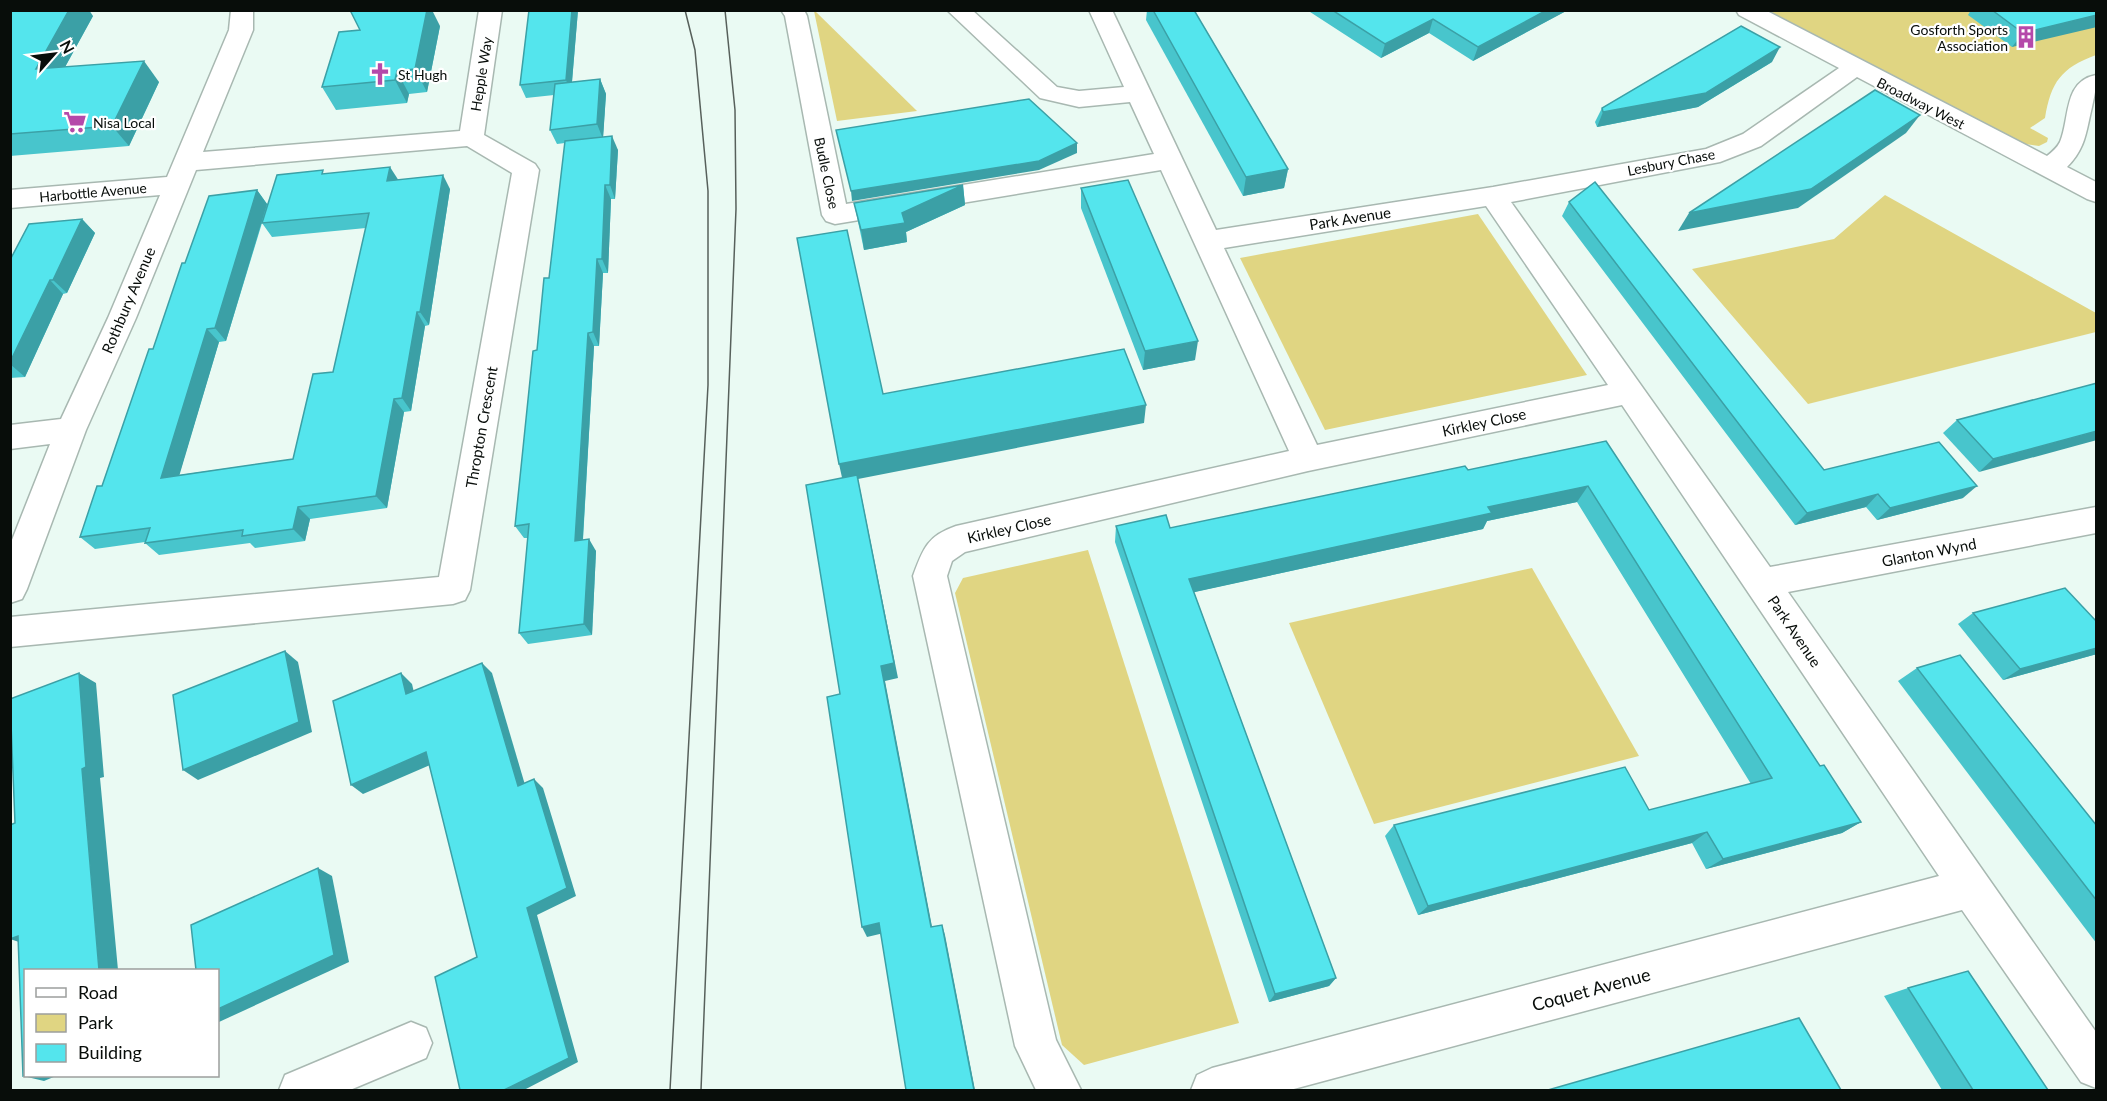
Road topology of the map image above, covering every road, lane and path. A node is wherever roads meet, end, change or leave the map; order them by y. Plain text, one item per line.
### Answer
1 (242, 10) edge
2 (491, 10) edge
3 (792, 10) edge
4 (958, 10) edge
5 (1100, 10) edge
6 (1747, 10) edge
7 (1854, 68) junction
8 (2097, 82) edge
9 (1140, 93) junction
10 (471, 138) junction
11 (1171, 160) junction
12 (2050, 168) junction
13 (181, 173) junction
14 (1573, 181) joint
15 (2097, 194) edge
16 (1493, 196) junction
17 (10, 198) edge
18 (1207, 241) junction
19 (1628, 392) junction
20 (71, 430) junction
21 (10, 437) edge
22 (1308, 459) junction
23 (2097, 520) edge
24 (1762, 584) junction
25 (10, 589) edge
26 (10, 632) edge
27 (1970, 888) junction
28 (411, 1042) dead end
29 (2097, 1067) edge
30 (300, 1090) edge
31 (1059, 1090) edge
32 (1212, 1090) edge

1 - 13 street, Rothbury Avenue
2 - 10 street, Hepple Way
3 - 11 street, Budle Close
4 - 9 street
5 - 9 street
6 - 7 street, Broadway West
7 - 12 street, Broadway West
7 - 14 street, Lesbury Chase
8 - 12 street
9 - 11 street
10 - 13 street
10 - 26 street, Thropton Crescent
11 - 18 street
12 - 15 street, Broadway West
13 - 17 street, Harbottle Avenue
13 - 20 street, Rothbury Avenue
14 - 16 street, Park Avenue
16 - 18 street, Park Avenue
16 - 19 street, Park Avenue
18 - 22 street
19 - 22 street, Kirkley Close
19 - 24 street, Park Avenue
20 - 21 street
20 - 25 street, Rothbury Avenue
22 - 31 street, Kirkley Close
23 - 24 street, Glanton Wynd
24 - 27 street, Park Avenue
27 - 29 street, Park Avenue
27 - 32 street, Coquet Avenue
28 - 30 street

